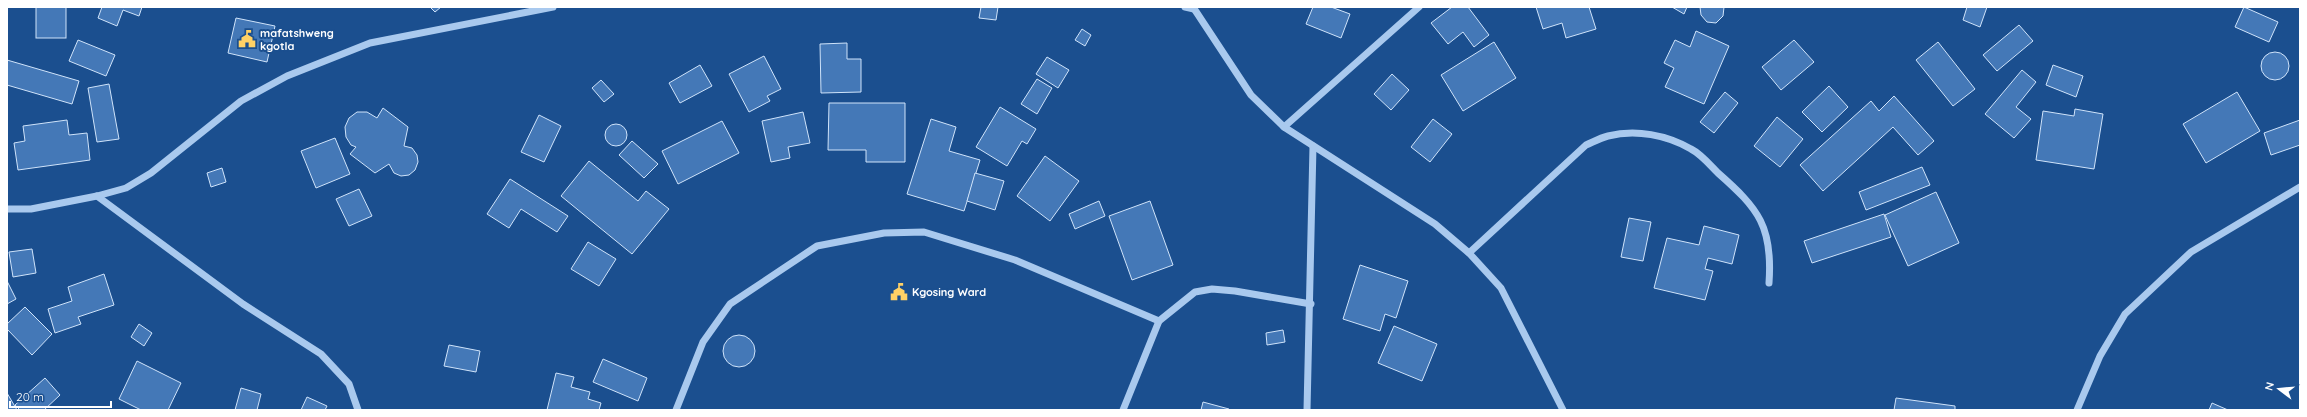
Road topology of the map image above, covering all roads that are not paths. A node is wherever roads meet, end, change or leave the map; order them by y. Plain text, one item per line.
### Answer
1 (553, 7) edge
2 (1185, 7) edge
3 (1419, 7) edge
4 (1194, 8) edge
5 (1284, 127) junction
6 (1313, 146) junction
7 (2300, 187) edge
8 (97, 196) junction
9 (7, 208) edge
10 (1469, 253) junction
11 (1769, 283) dead end
12 (1311, 304) junction
13 (1159, 321) junction
14 (358, 410) edge
15 (676, 410) edge
16 (1123, 410) edge
17 (1307, 410) edge
18 (1563, 410) edge
19 (2077, 410) edge

1 - 8 street
2 - 4 street
3 - 5 street
4 - 5 street
5 - 6 street
6 - 10 street
6 - 12 street
7 - 19 street
8 - 9 street
8 - 14 street
10 - 11 street
10 - 18 street
12 - 13 street
12 - 17 street
13 - 15 street
13 - 16 street

